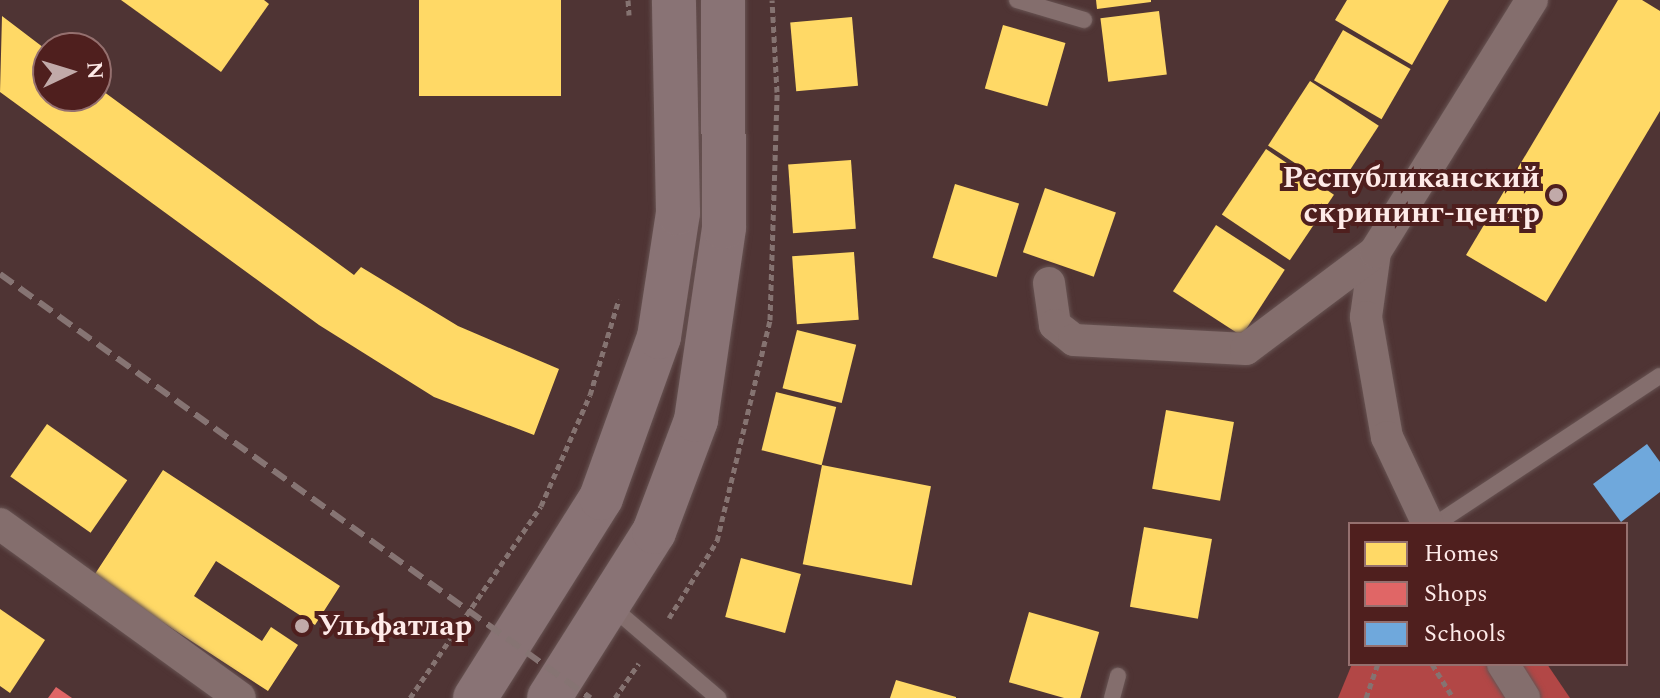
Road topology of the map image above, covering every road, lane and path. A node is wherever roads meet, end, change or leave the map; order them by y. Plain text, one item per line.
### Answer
1 (628, 0) edge
2 (674, 0) edge
3 (723, 0) edge
4 (1017, 0) edge
5 (1532, 0) edge
6 (1084, 20) dead end
7 (630, 30) dead end
8 (1375, 252) junction
9 (1049, 283) dead end
10 (622, 289) dead end
11 (1660, 376) edge
12 (1427, 522) edge
13 (1439, 522) edge
14 (0, 524) edge
15 (612, 607) junction
16 (653, 643) junction
17 (1377, 666) edge
18 (1433, 666) edge
19 (1504, 666) edge
20 (1118, 676) dead end
21 (240, 698) edge
22 (410, 698) edge
23 (475, 698) edge
24 (549, 698) edge
25 (615, 698) edge
26 (718, 698) edge
27 (1112, 698) edge
28 (1366, 698) edge
29 (1453, 698) edge
30 (1524, 698) edge

1 - 7 path
2 - 23 main road
3 - 15 main road
4 - 6 lane
5 - 8 street
8 - 9 street
8 - 12 street
10 - 22 path
11 - 13 lane
14 - 21 street
15 - 16 lane
15 - 24 main road
16 - 25 path
16 - 26 lane
17 - 28 path
18 - 29 path
19 - 30 street
20 - 27 lane

